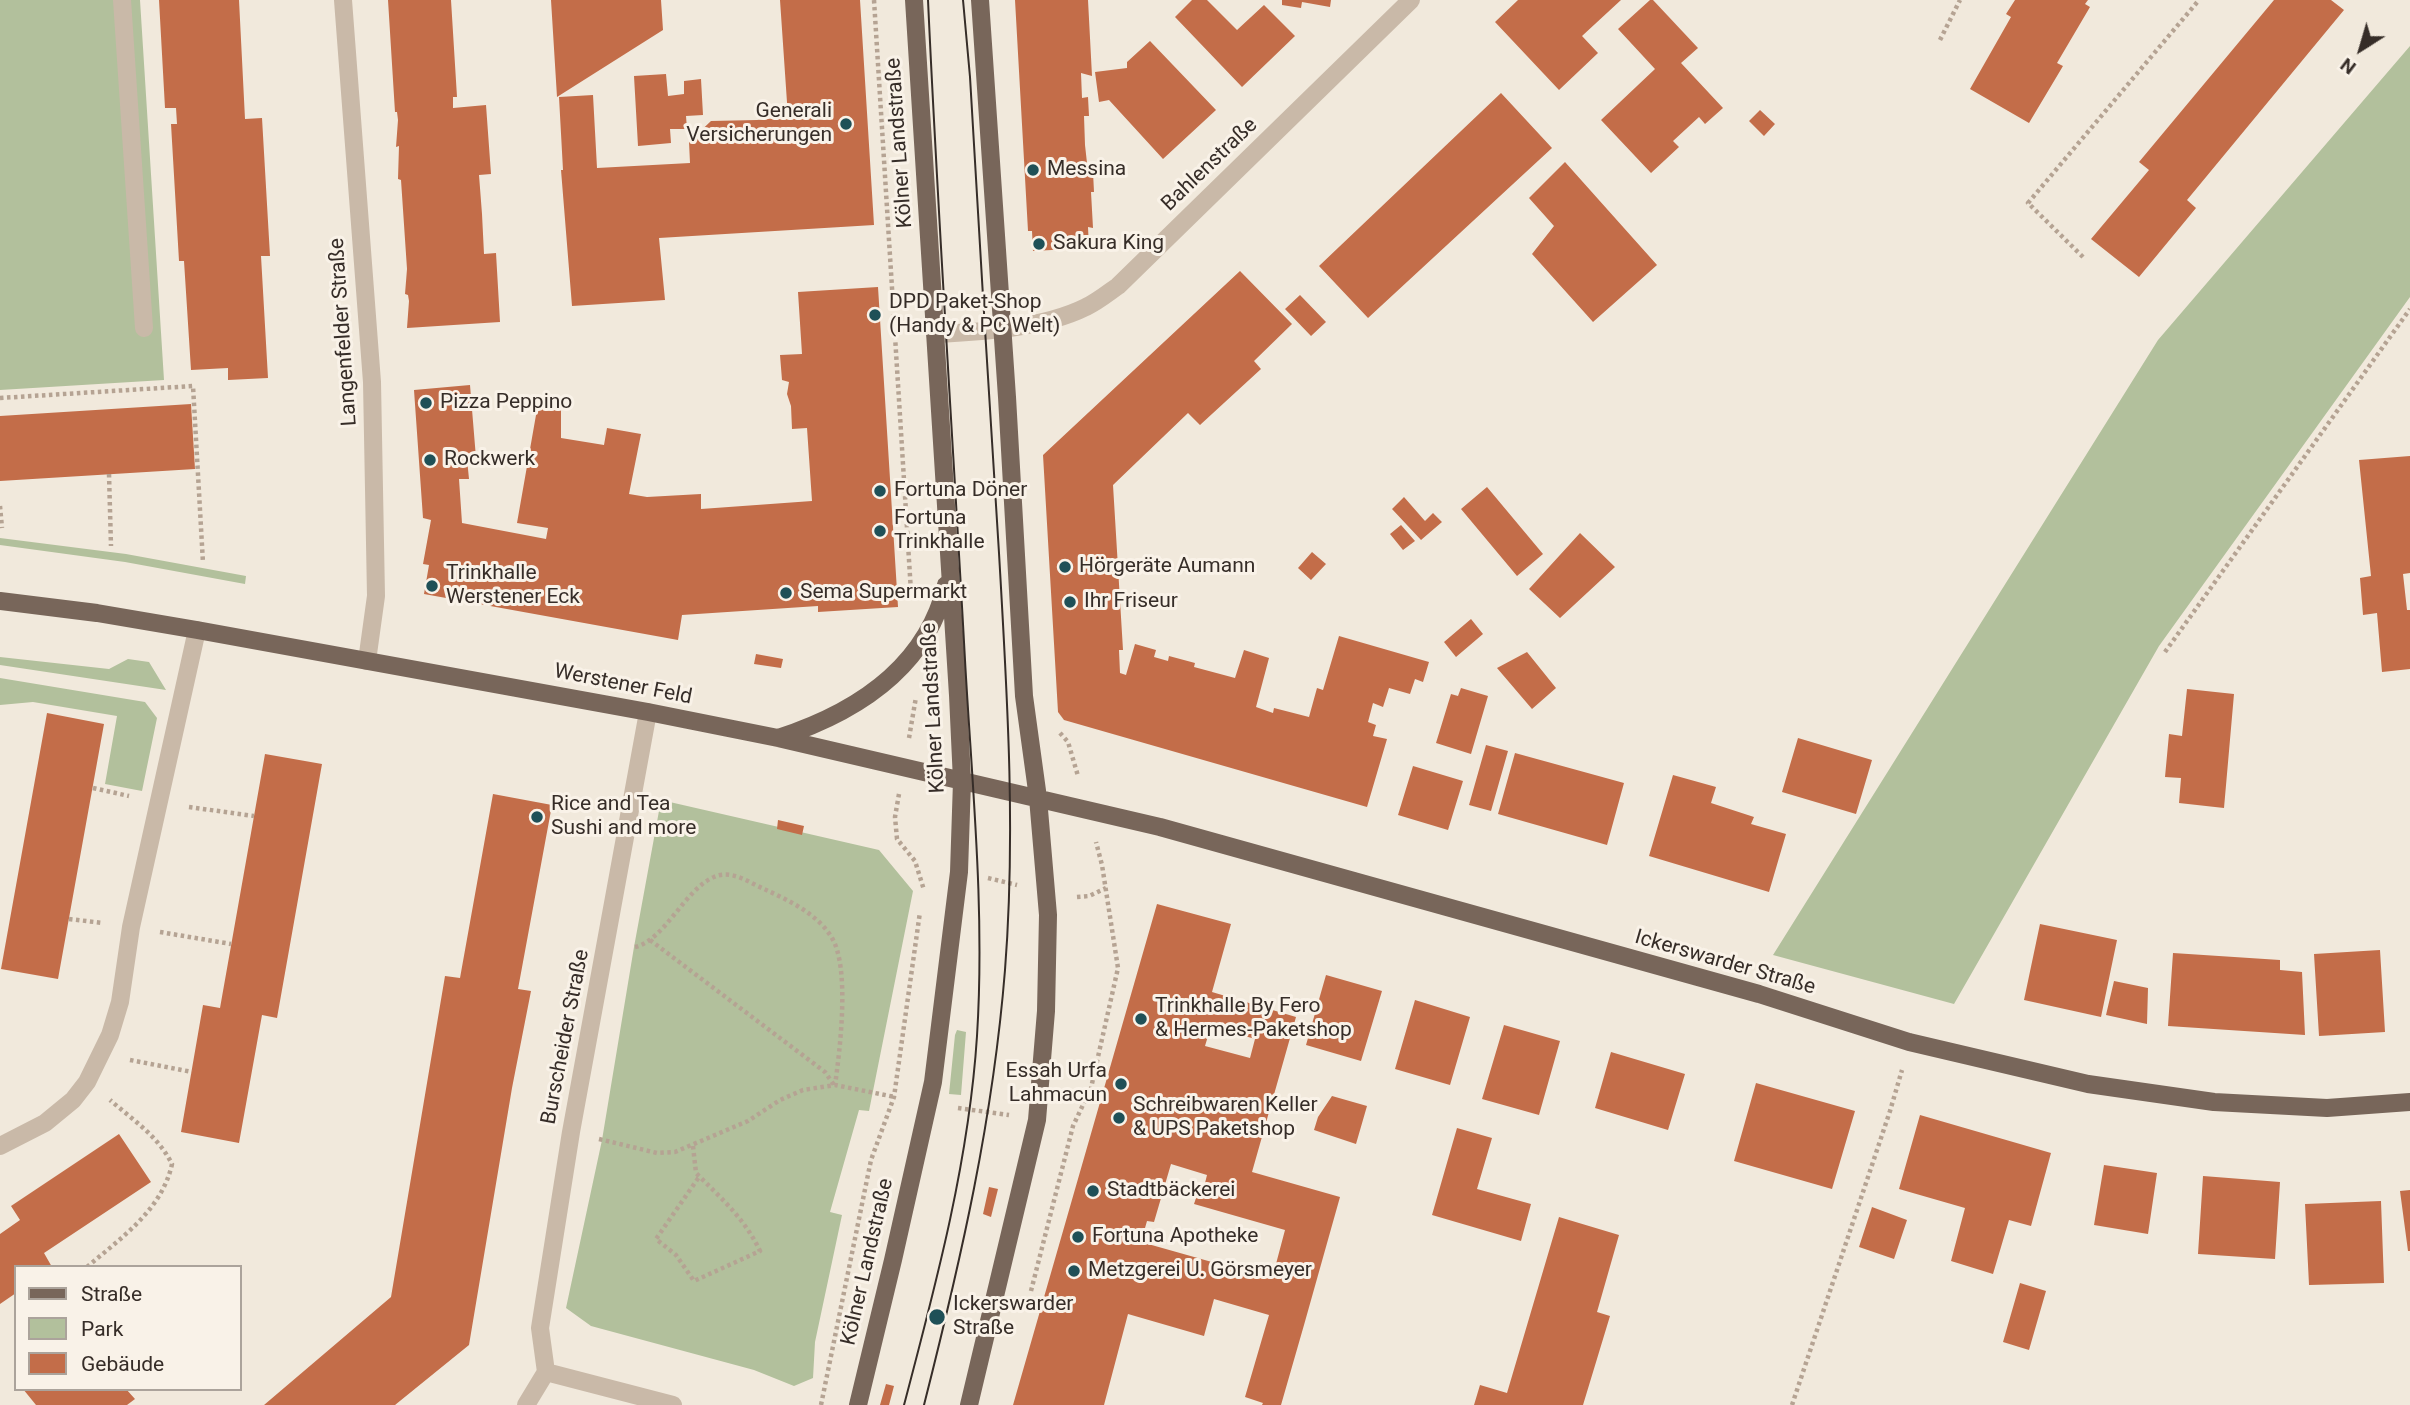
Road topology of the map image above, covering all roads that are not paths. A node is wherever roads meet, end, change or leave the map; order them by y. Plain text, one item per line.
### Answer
1 (122, 0) edge
2 (343, 0) edge
3 (914, 0) edge
4 (980, 0) edge
5 (1411, 0) edge
6 (1003, 327) junction
7 (144, 328) dead end
8 (935, 334) junction
9 (950, 568) junction
10 (0, 601) edge
11 (197, 630) junction
12 (367, 661) junction
13 (648, 712) junction
14 (778, 738) junction
15 (962, 781) junction
16 (1038, 798) junction
17 (2410, 1102) edge
18 (0, 1146) edge
19 (546, 1372) junction
20 (622, 1399) edge
21 (526, 1405) edge
22 (673, 1405) edge
23 (858, 1405) edge
24 (969, 1405) edge

1 - 7 street
2 - 12 street, Langenfelder Straße
3 - 8 main road, Kölner Landstraße
4 - 6 main road
5 - 6 street, Bahlenstraße
6 - 8 street, Bahlenstraße
6 - 16 main road
8 - 9 main road, Kölner Landstraße
9 - 14 main road
9 - 15 main road, Kölner Landstraße
10 - 11 main road, Werstener Feld
11 - 12 main road, Werstener Feld
11 - 18 street
12 - 13 main road, Werstener Feld
13 - 14 main road, Werstener Feld
13 - 19 street, Burscheider Straße
14 - 15 main road, Werstener Feld
15 - 16 main road, Werstener Feld
15 - 23 main road, Kölner Landstraße
16 - 17 main road, Ickerswarder Straße
16 - 24 main road
19 - 20 street
19 - 21 street
20 - 22 street

